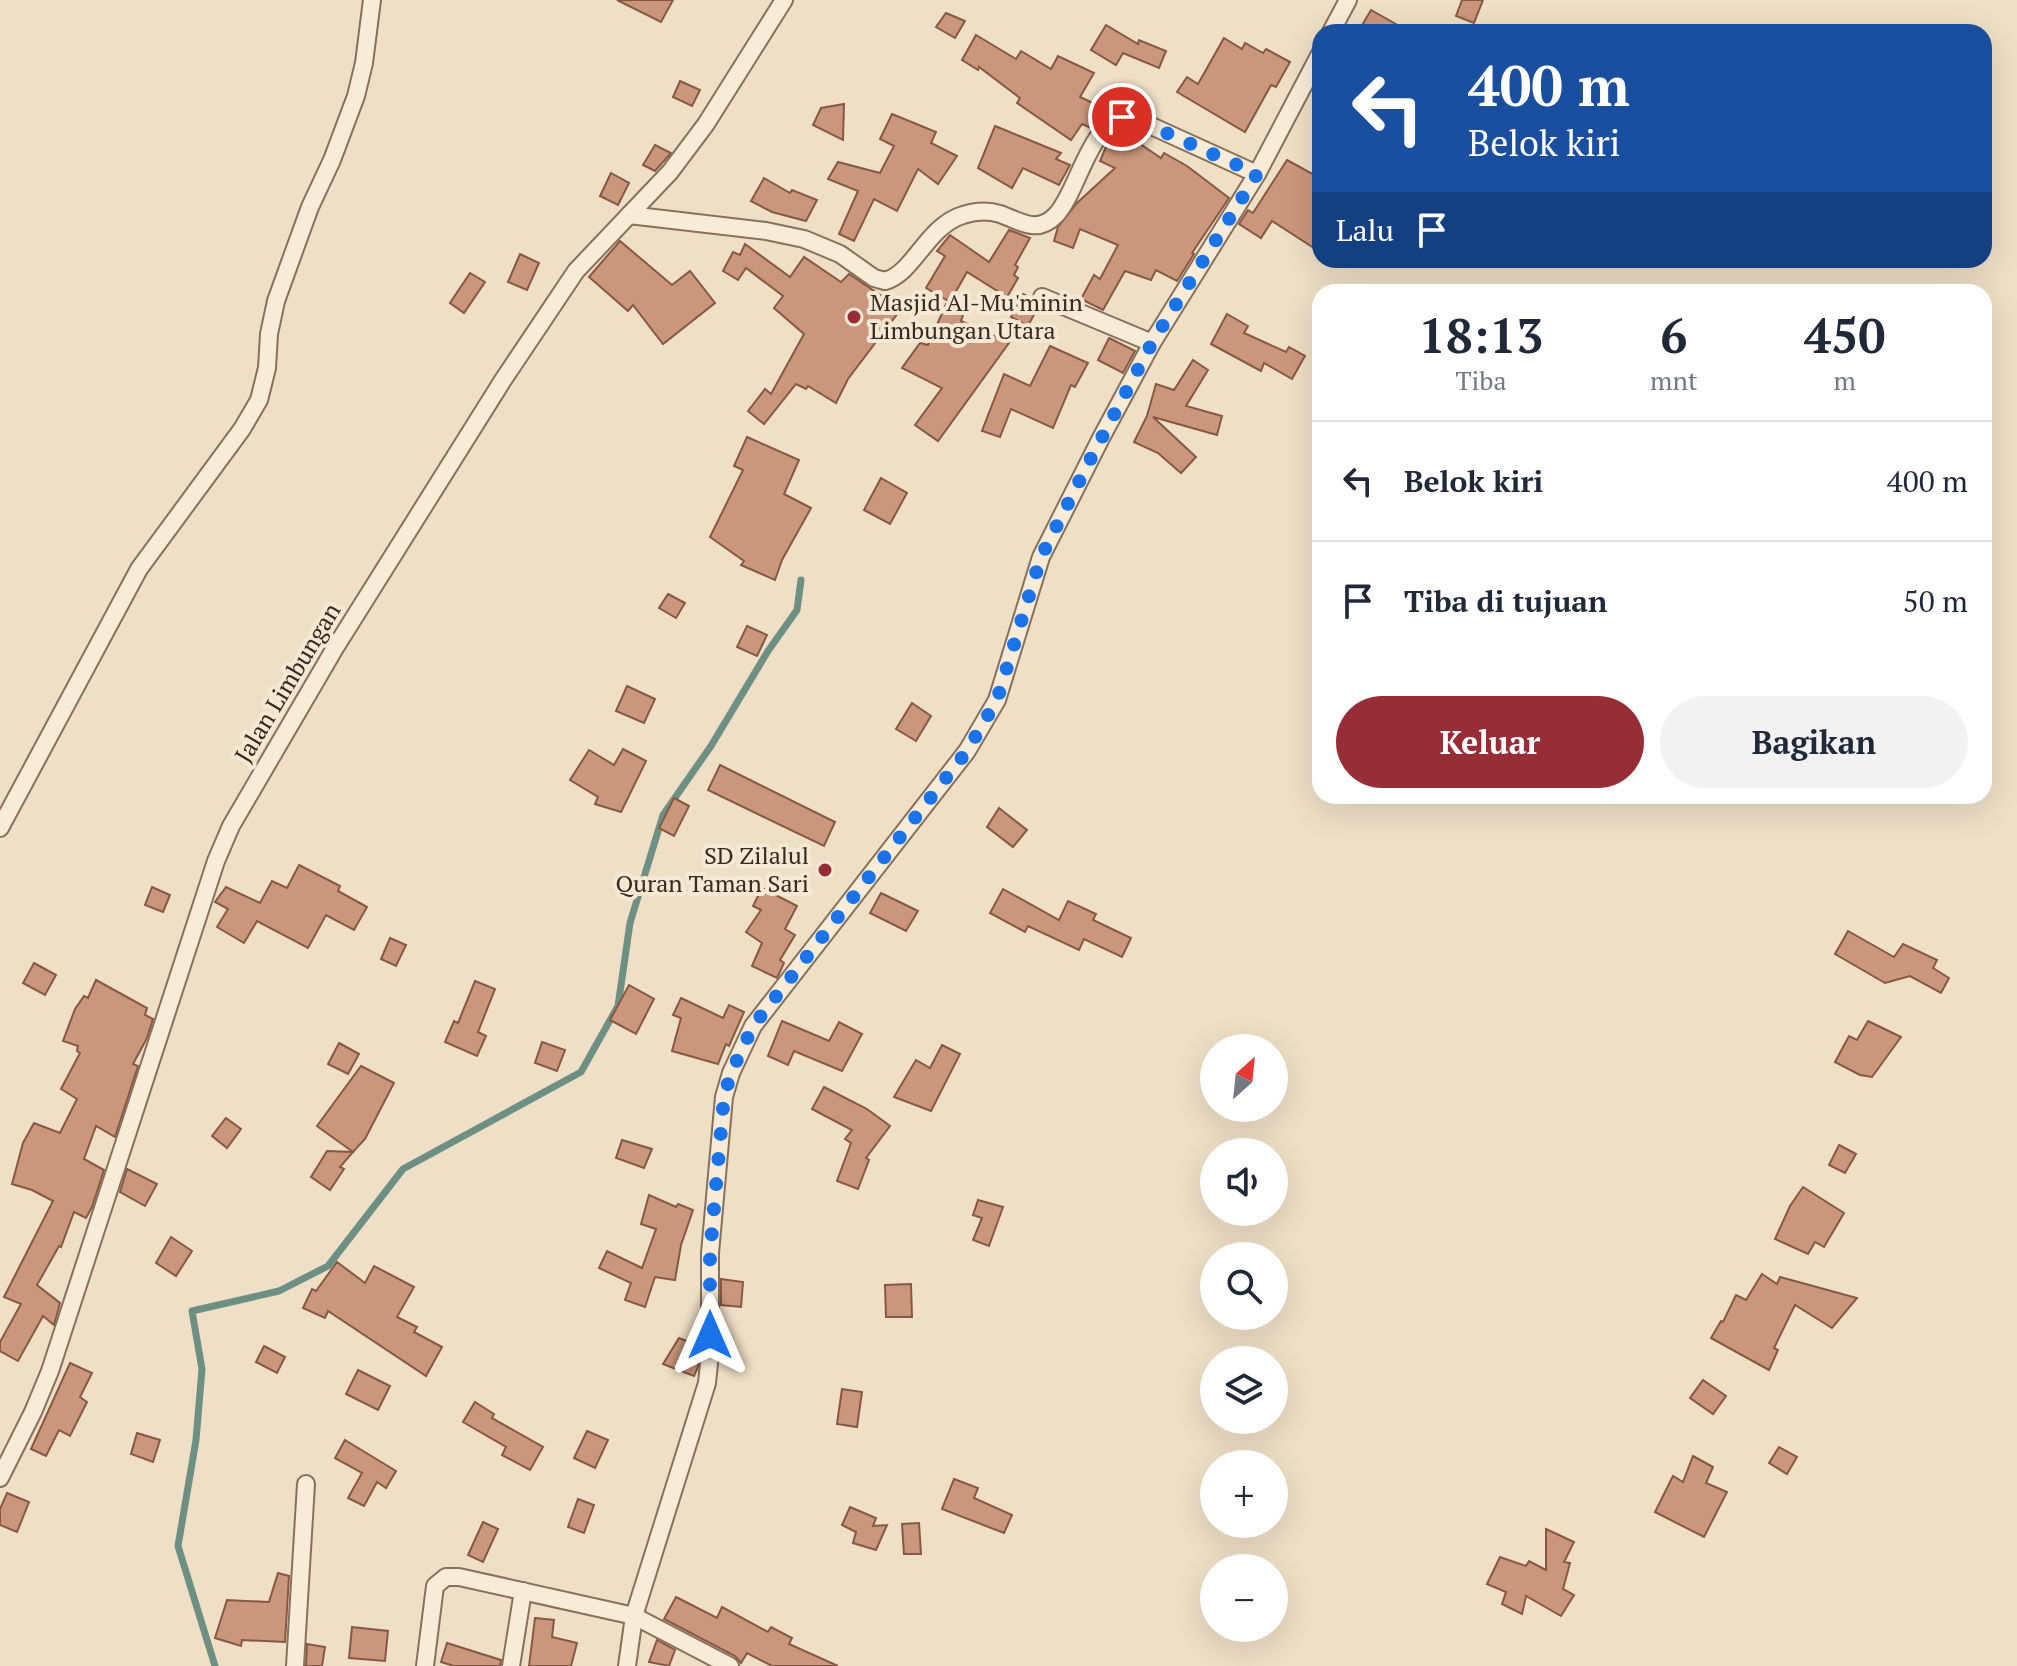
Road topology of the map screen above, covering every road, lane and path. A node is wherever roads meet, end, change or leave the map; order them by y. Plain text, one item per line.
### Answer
1 (372, 0) edge
2 (784, 0) edge
3 (1348, 0) edge
4 (1335, 24) edge
5 (1312, 69) edge
6 (1257, 174) junction
7 (629, 215) junction
8 (1042, 297) dead end
9 (1152, 343) junction
10 (0, 828) edge
11 (0, 1478) edge
12 (306, 1484) dead end
13 (523, 1591) junction
14 (634, 1616) junction
15 (295, 1666) edge
16 (425, 1666) edge
17 (511, 1666) edge
18 (627, 1666) edge
19 (730, 1666) edge

1 - 10 street
2 - 7 street, Jalan Limbungan
3 - 4 street
5 - 6 street
6 - 7 street
6 - 9 street
7 - 11 street, Jalan Limbungan
8 - 9 street
9 - 14 street
12 - 15 street
13 - 14 street
13 - 16 street
13 - 17 street
14 - 18 street
14 - 19 street

